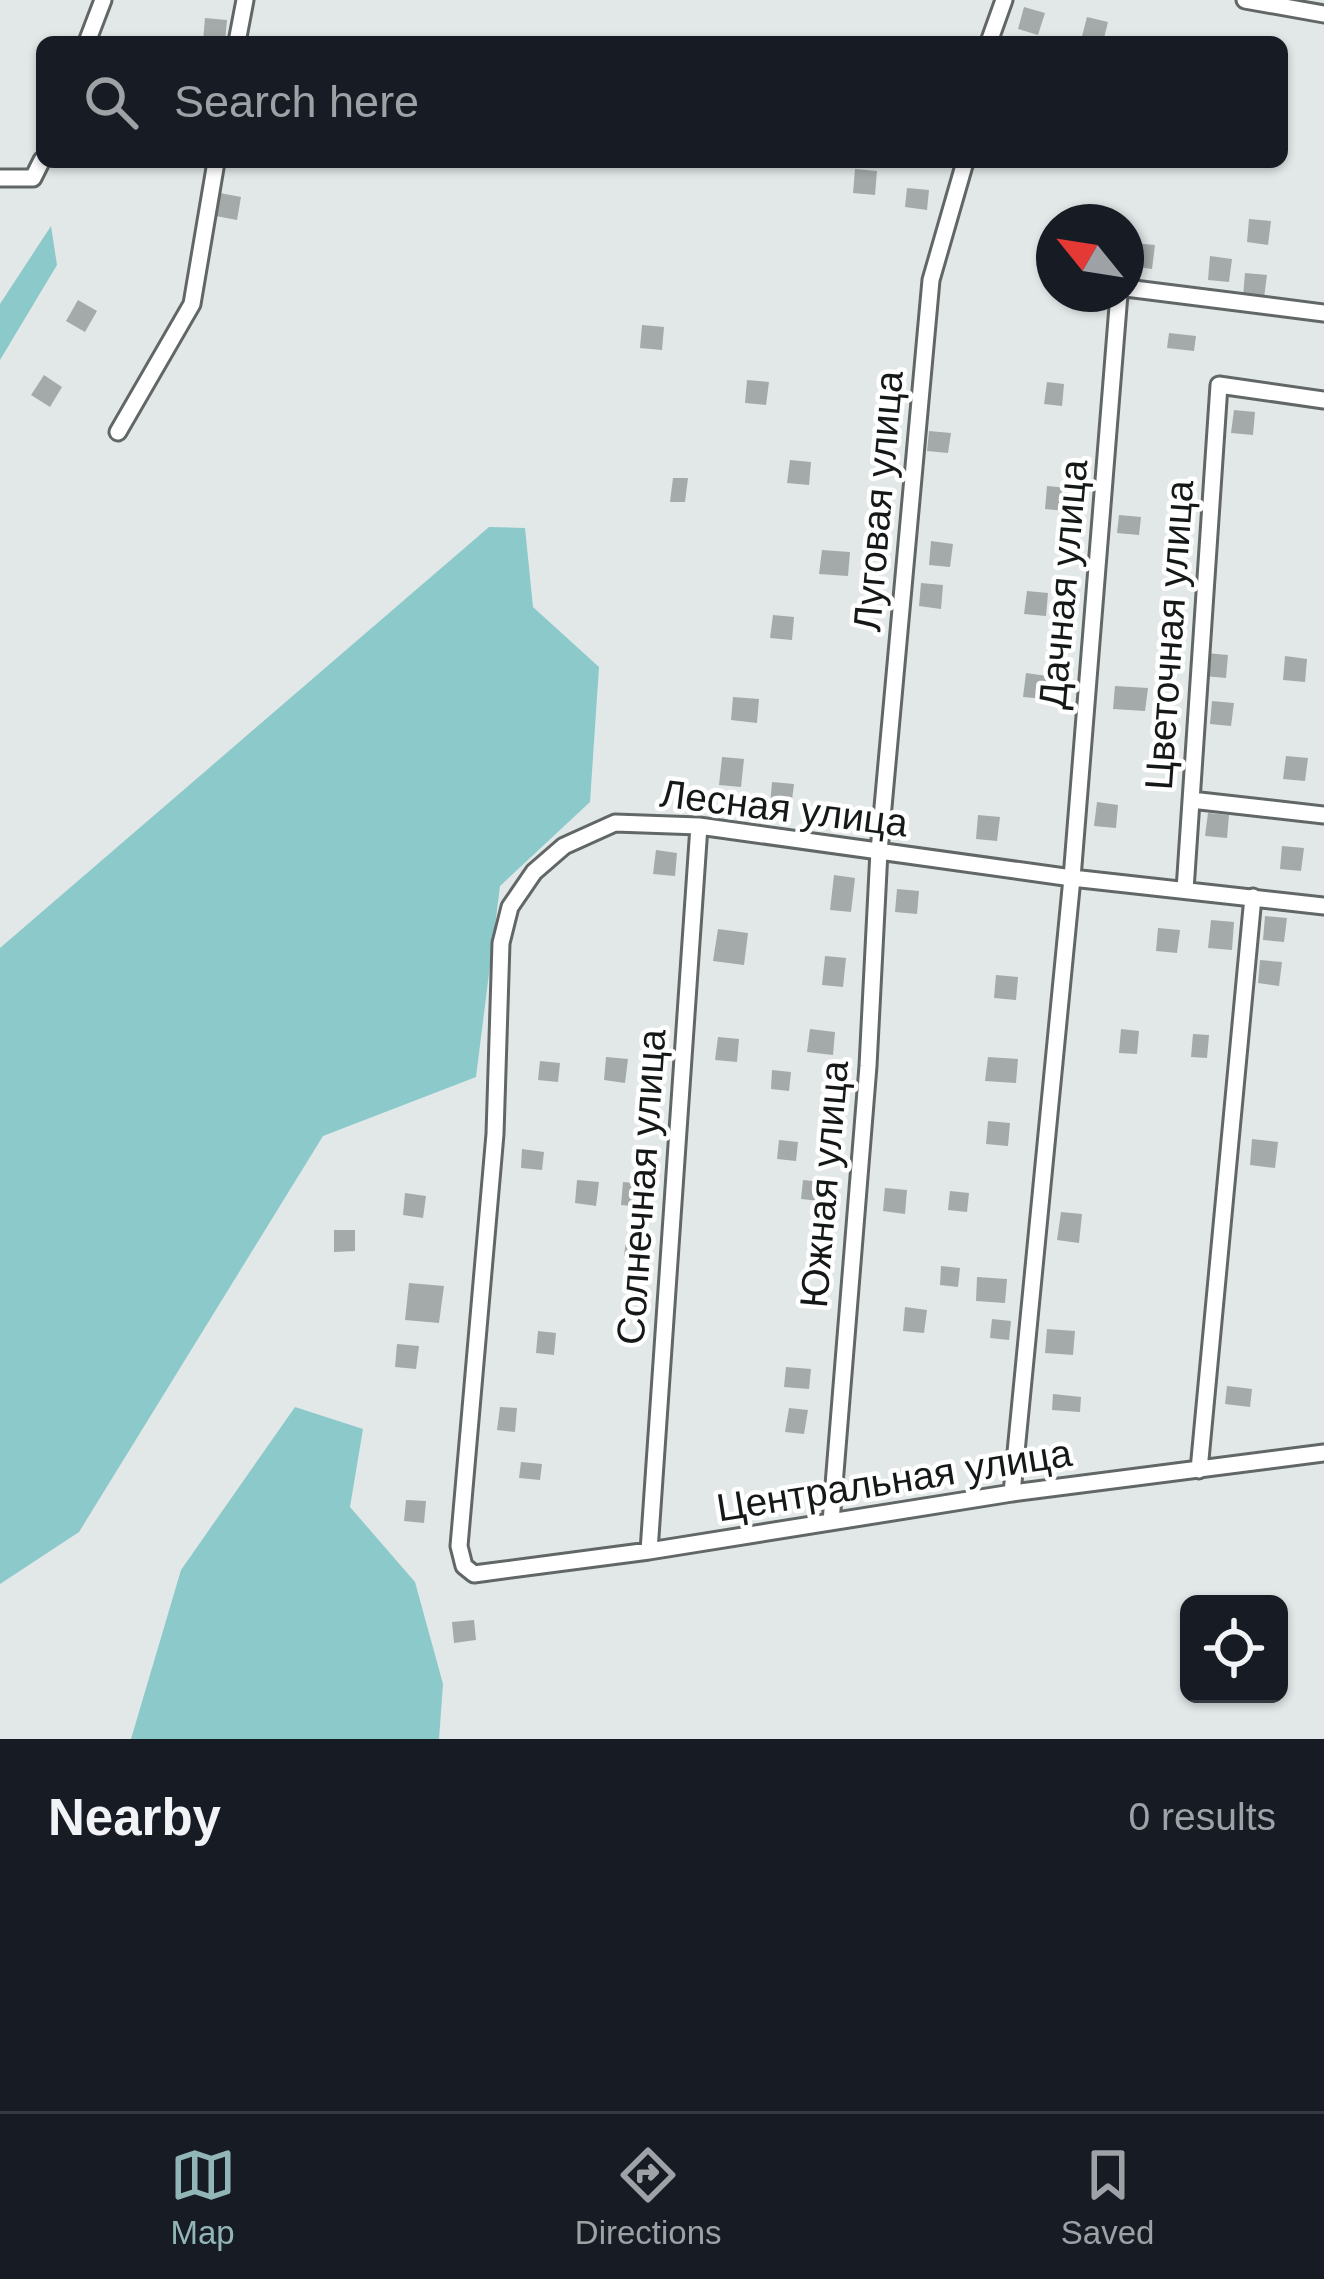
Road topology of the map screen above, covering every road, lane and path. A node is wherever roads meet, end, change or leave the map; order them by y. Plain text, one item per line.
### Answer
1 (103, 0) edge
2 (245, 0) edge
3 (1004, 0) edge
4 (1245, 0) edge
5 (1324, 14) edge
6 (89, 36) edge
7 (238, 36) edge
8 (991, 36) edge
9 (38, 168) edge
10 (215, 168) edge
11 (962, 168) edge
12 (0, 178) edge
13 (1144, 290) edge
14 (1118, 312) edge
15 (1324, 313) edge
16 (1324, 400) edge
17 (118, 432) dead end
18 (1191, 800) junction
19 (1324, 814) edge
20 (699, 826) junction
21 (879, 851) junction
22 (1072, 878) junction
23 (1185, 890) junction
24 (1253, 897) junction
25 (1324, 906) edge
26 (1324, 1453) edge
27 (1199, 1470) junction
28 (1012, 1493) junction
29 (831, 1522) junction
30 (649, 1551) junction
31 (474, 1574) joint

1 - 6 street
2 - 7 street
3 - 8 street
4 - 5 street
9 - 12 street
10 - 17 street
11 - 21 street, Луговая улица
13 - 15 street
14 - 22 street, Дачная улица
16 - 18 street, Цветочная улица
18 - 19 street
18 - 23 street, Цветочная улица
20 - 21 street, Лесная улица
20 - 30 street, Солнечная улица
20 - 31 street, Лесная улица
21 - 22 street, Лесная улица
21 - 29 street, Южная улица
22 - 23 street, Лесная улица
22 - 28 street, Дачная улица
23 - 24 street, Лесная улица
24 - 25 street, Лесная улица
24 - 27 street
26 - 27 street, Центральная улица
27 - 28 street, Центральная улица
28 - 29 street, Центральная улица
29 - 30 street, Центральная улица
30 - 31 street, Центральная улица

